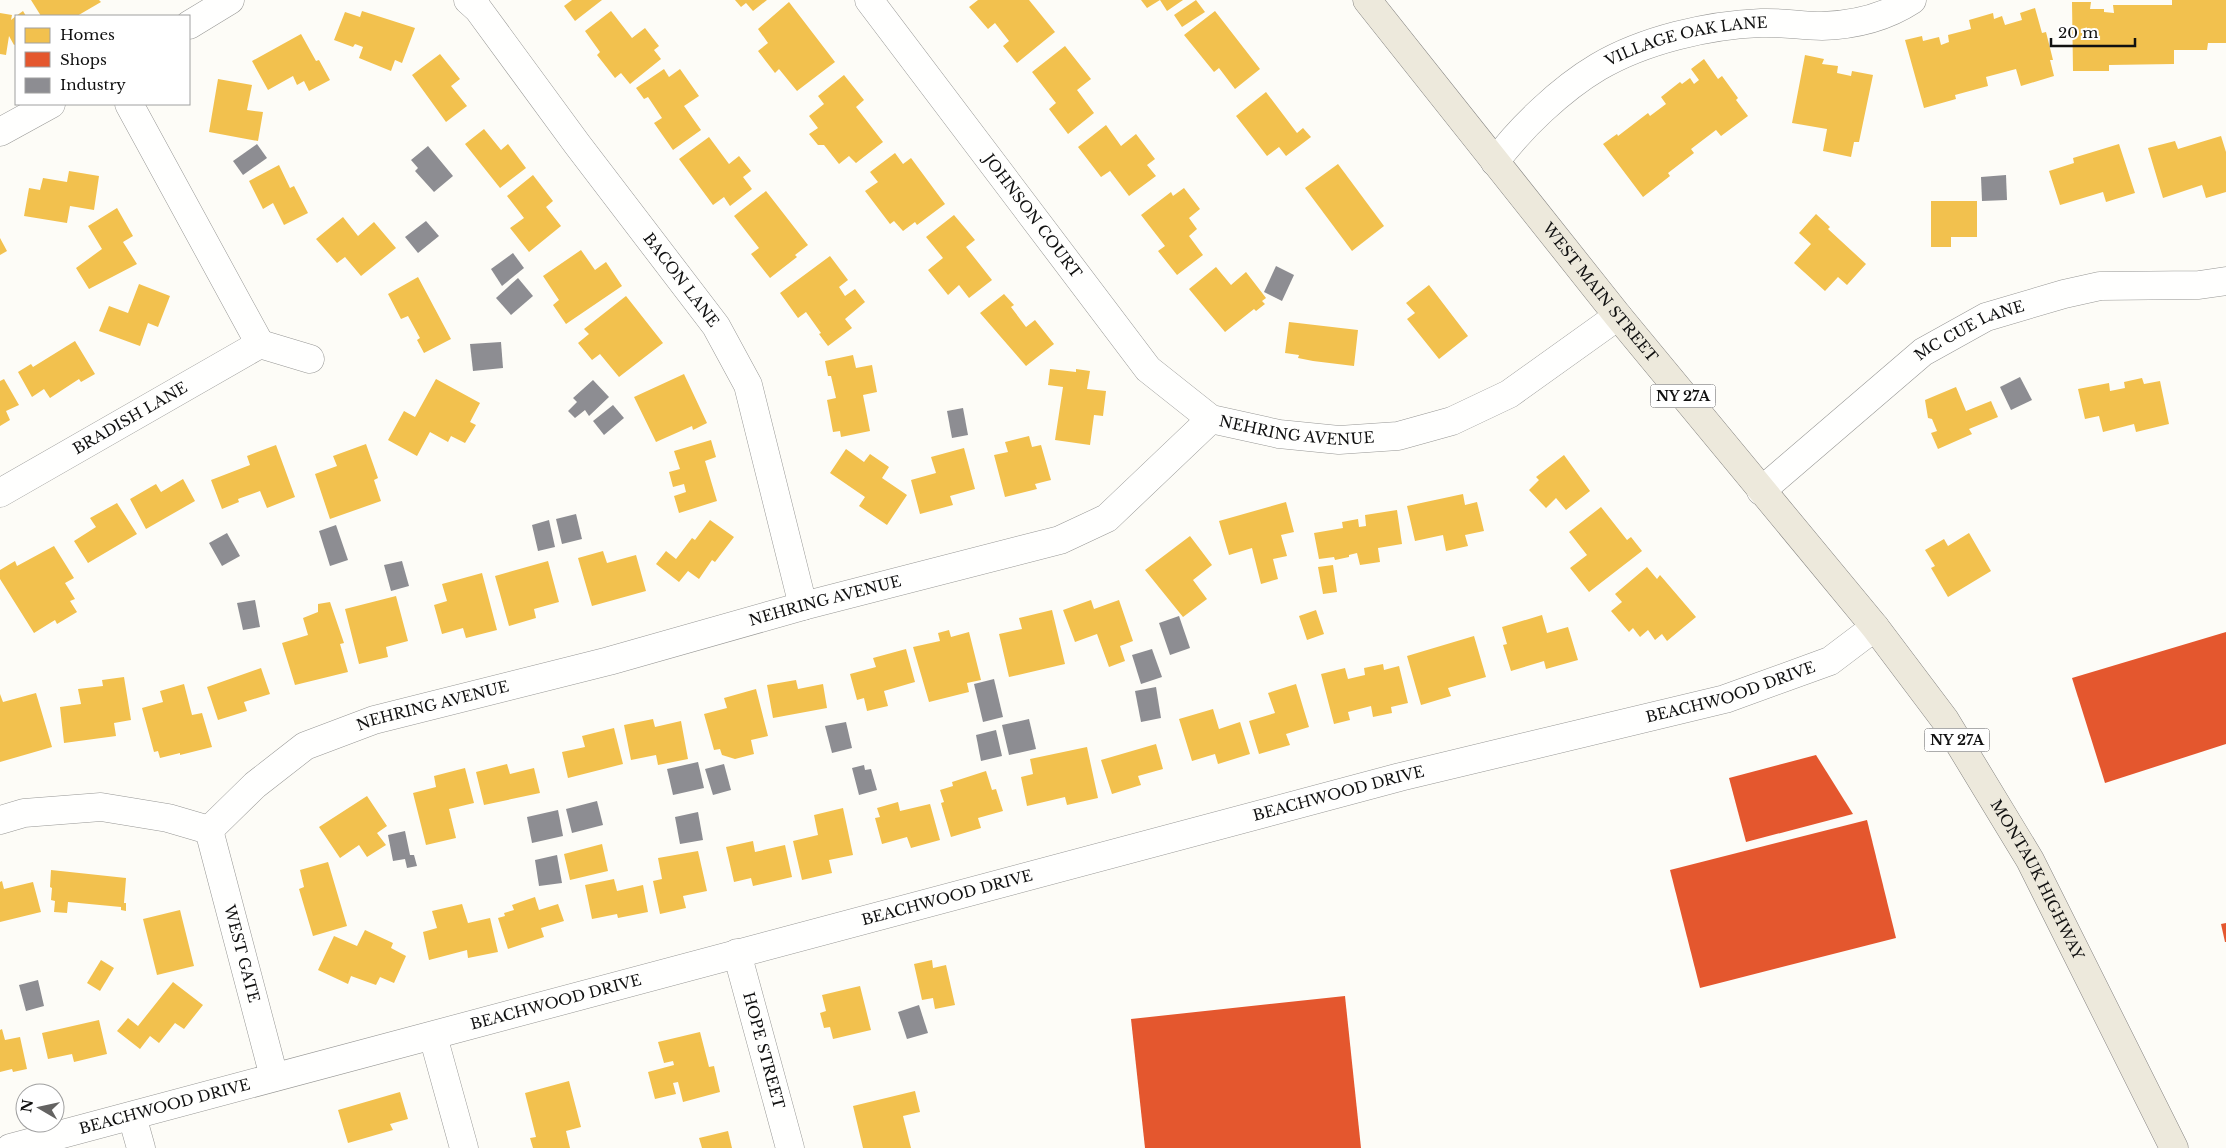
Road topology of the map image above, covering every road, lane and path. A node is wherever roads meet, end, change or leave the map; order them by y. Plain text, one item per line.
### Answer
1 (230, 0) edge
2 (468, 0) edge
3 (869, 0) edge
4 (1367, 0) edge
5 (1912, 0) edge
6 (190, 23) edge
7 (49, 105) edge
8 (130, 105) edge
9 (0, 132) edge
10 (1495, 162) junction
11 (2226, 281) edge
12 (1618, 316) junction
13 (260, 344) junction
14 (310, 359) dead end
15 (1211, 419) junction
16 (1761, 491) junction
17 (0, 493) edge
18 (803, 606) junction
19 (1875, 627) junction
20 (0, 820) edge
21 (208, 830) junction
22 (737, 953) junction
23 (433, 1036) junction
24 (274, 1077) junction
25 (132, 1116) junction
26 (10, 1148) edge
27 (141, 1148) edge
28 (464, 1148) edge
29 (790, 1148) edge
30 (2174, 1148) edge

1 - 6 street
2 - 18 street, BACON LANE
3 - 15 street, JOHNSON COURT
4 - 10 main road, WEST MAIN STREET / NY 27A
5 - 10 street, VILLAGE OAK LANE
7 - 9 street
8 - 13 street
10 - 12 main road, WEST MAIN STREET / NY 27A
11 - 16 street, MC CUE LANE
12 - 15 street, NEHRING AVENUE
12 - 16 main road, WEST MAIN STREET / NY 27A
13 - 14 street
13 - 17 street, BRADISH LANE
15 - 18 street, NEHRING AVENUE
16 - 19 main road, WEST MAIN STREET / NY 27A
18 - 21 street, NEHRING AVENUE
19 - 22 street, BEACHWOOD DRIVE
19 - 30 main road, MONTAUK HIGHWAY / NY 27A
20 - 21 street
21 - 24 street, WEST GATE
22 - 23 street, BEACHWOOD DRIVE
22 - 29 street, HOPE STREET
23 - 24 street, BEACHWOOD DRIVE
23 - 28 street
24 - 25 street, BEACHWOOD DRIVE
25 - 26 street, BEACHWOOD DRIVE
25 - 27 street

